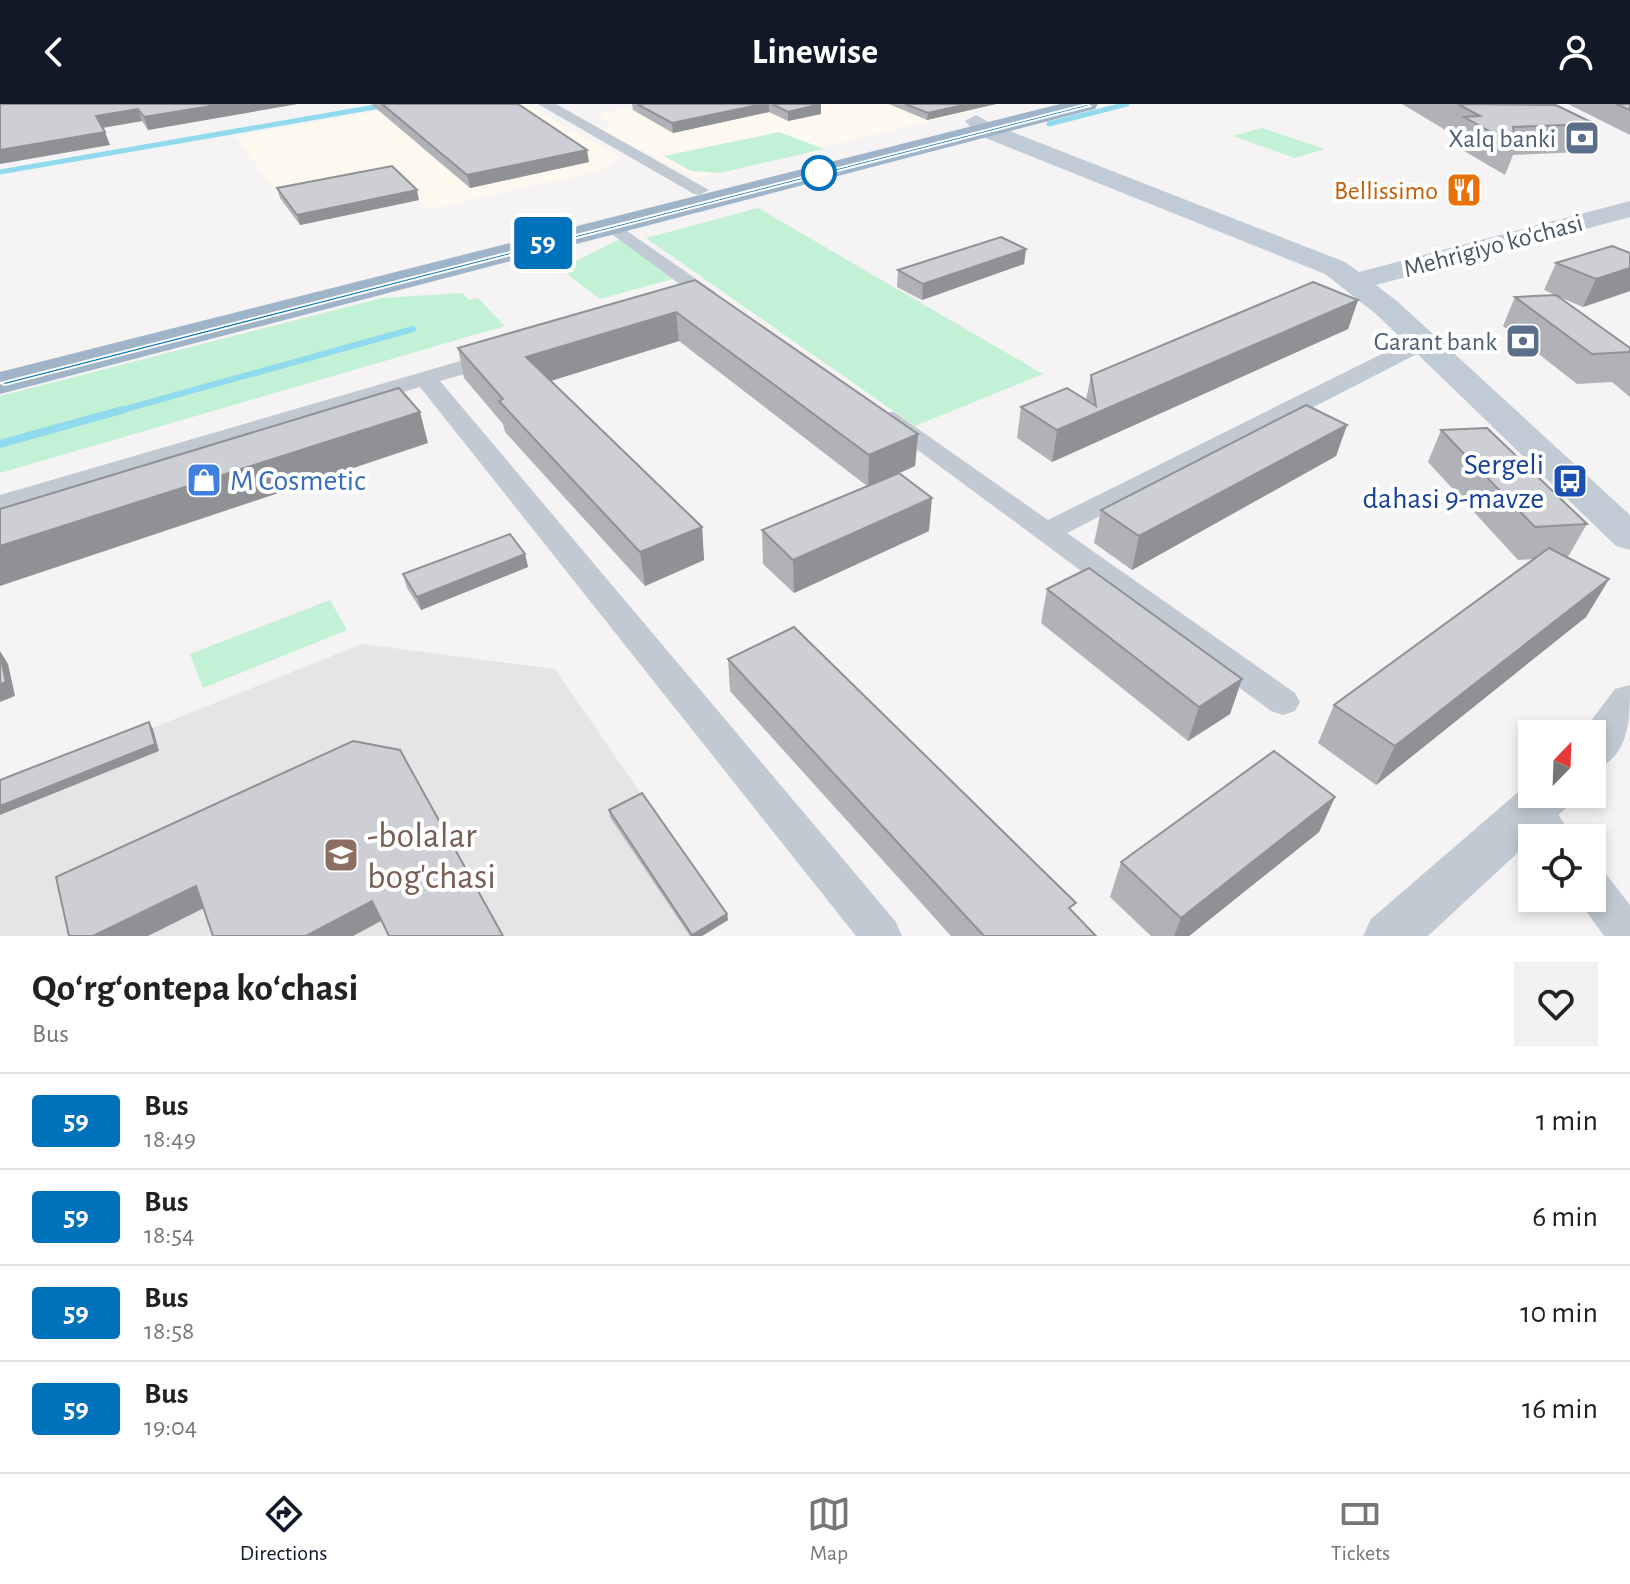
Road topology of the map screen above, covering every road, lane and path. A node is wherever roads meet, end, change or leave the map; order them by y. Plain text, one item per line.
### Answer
1 (545, 104) edge
2 (1042, 104) edge
3 (1087, 104) edge
4 (988, 125) junction
5 (700, 190) junction
6 (1630, 193) edge
7 (1630, 209) edge
8 (611, 225) junction
9 (1362, 274) junction
10 (708, 296) junction
11 (678, 304) edge
12 (730, 311) edge
13 (1427, 346) junction
14 (515, 352) edge
15 (0, 366) edge
16 (425, 378) junction
17 (0, 383) edge
18 (868, 406) edge
19 (0, 504) edge
20 (1630, 509) edge
21 (1048, 531) junction
22 (1630, 537) edge
23 (1283, 702) dead end
24 (1629, 708) edge
25 (1606, 736) edge
26 (1546, 813) edge
27 (1606, 906) edge
28 (881, 936) edge
29 (1390, 936) edge
30 (1629, 936) edge

1 - 5 street
2 - 4 highway
3 - 4 highway
4 - 5 highway
4 - 8 highway
4 - 9 main road
5 - 15 highway
6 - 9 main road, Mehrigiyo ko'chasi
7 - 9 main road, Mehrigiyo ko'chasi
8 - 10 street
8 - 17 highway
9 - 13 main road
9 - 20 main road
10 - 11 street
10 - 12 street
13 - 21 street
13 - 22 main road
14 - 16 street
16 - 19 street
16 - 28 street
18 - 21 street
21 - 23 street
24 - 25 street
26 - 29 street
27 - 30 street

